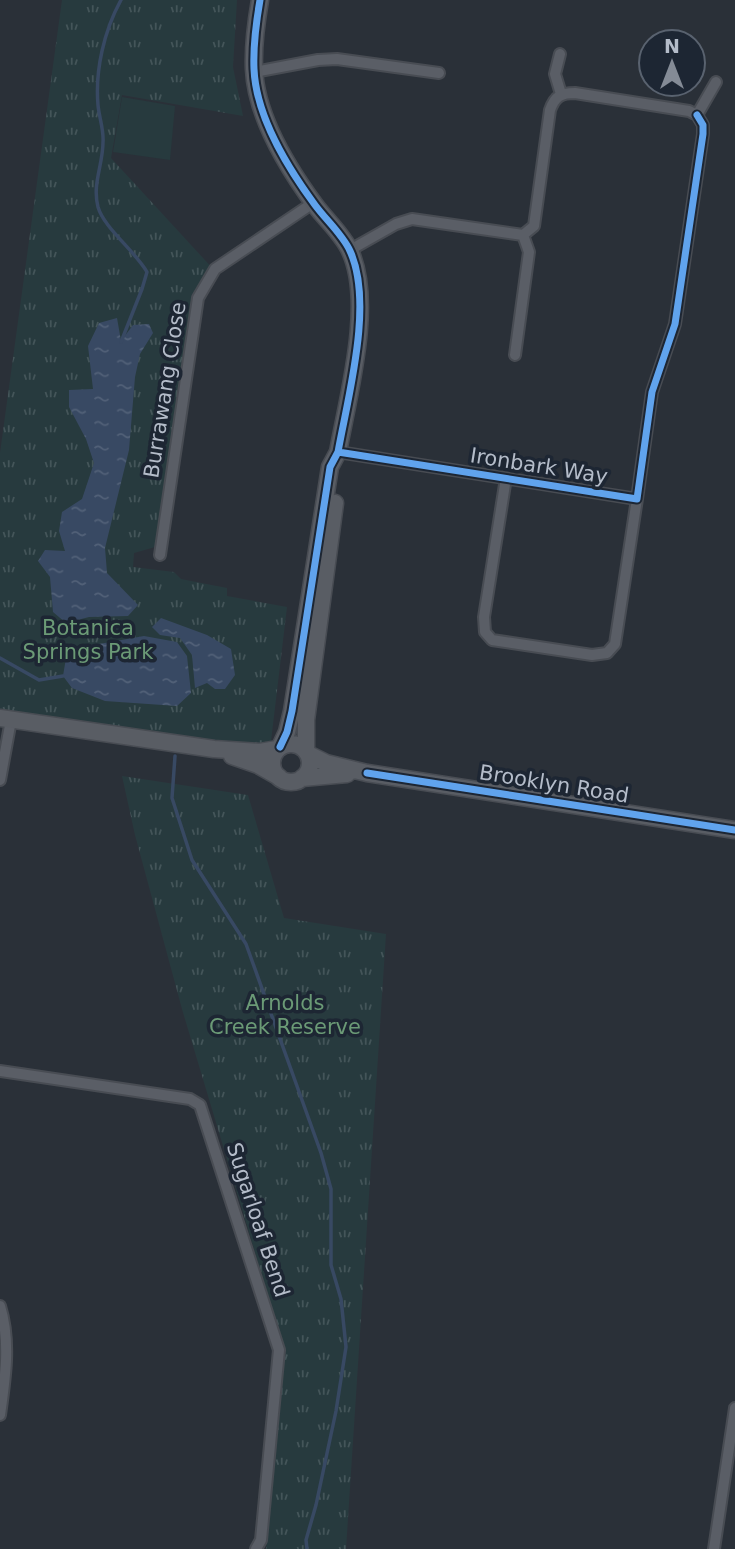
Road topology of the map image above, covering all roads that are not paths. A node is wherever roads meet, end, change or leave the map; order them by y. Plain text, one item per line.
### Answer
1 (260, 0) edge
2 (560, 54) dead end
3 (254, 72) junction
4 (439, 73) dead end
5 (716, 82) dead end
6 (561, 94) junction
7 (697, 115) junction
8 (313, 203) junction
9 (523, 235) junction
10 (350, 250) junction
11 (515, 355) dead end
12 (338, 452) junction
13 (506, 478) junction
14 (637, 499) junction
15 (160, 555) dead end
16 (6, 719) edge
17 (279, 748) junction
18 (214, 749) junction
19 (307, 752) junction
20 (367, 773) junction
21 (302, 778) junction
22 (281, 779) junction
23 (0, 780) edge
24 (735, 830) edge
25 (0, 1071) edge
26 (0, 1306) edge
27 (735, 1408) edge
28 (0, 1415) edge
29 (256, 1549) edge
30 (715, 1549) edge

1 - 3 street
2 - 6 street
3 - 4 street
3 - 8 street
5 - 7 street
6 - 7 street
6 - 9 street
7 - 14 street
8 - 10 street
8 - 15 street, Burrawang Close
9 - 10 street
9 - 11 street
10 - 12 street
12 - 13 street, Ironbark Way
12 - 17 street
12 - 19 street
13 - 14 street, Ironbark Way
13 - 14 street
16 - 18 street
16 - 23 street
17 - 18 street
17 - 19 street
17 - 22 street
18 - 22 street
19 - 20 street, Brooklyn Road
19 - 21 street
20 - 21 street, Brooklyn Road
20 - 24 street, Brooklyn Road
21 - 22 street
25 - 29 street, Sugarloaf Bend
26 - 28 street
27 - 30 street

